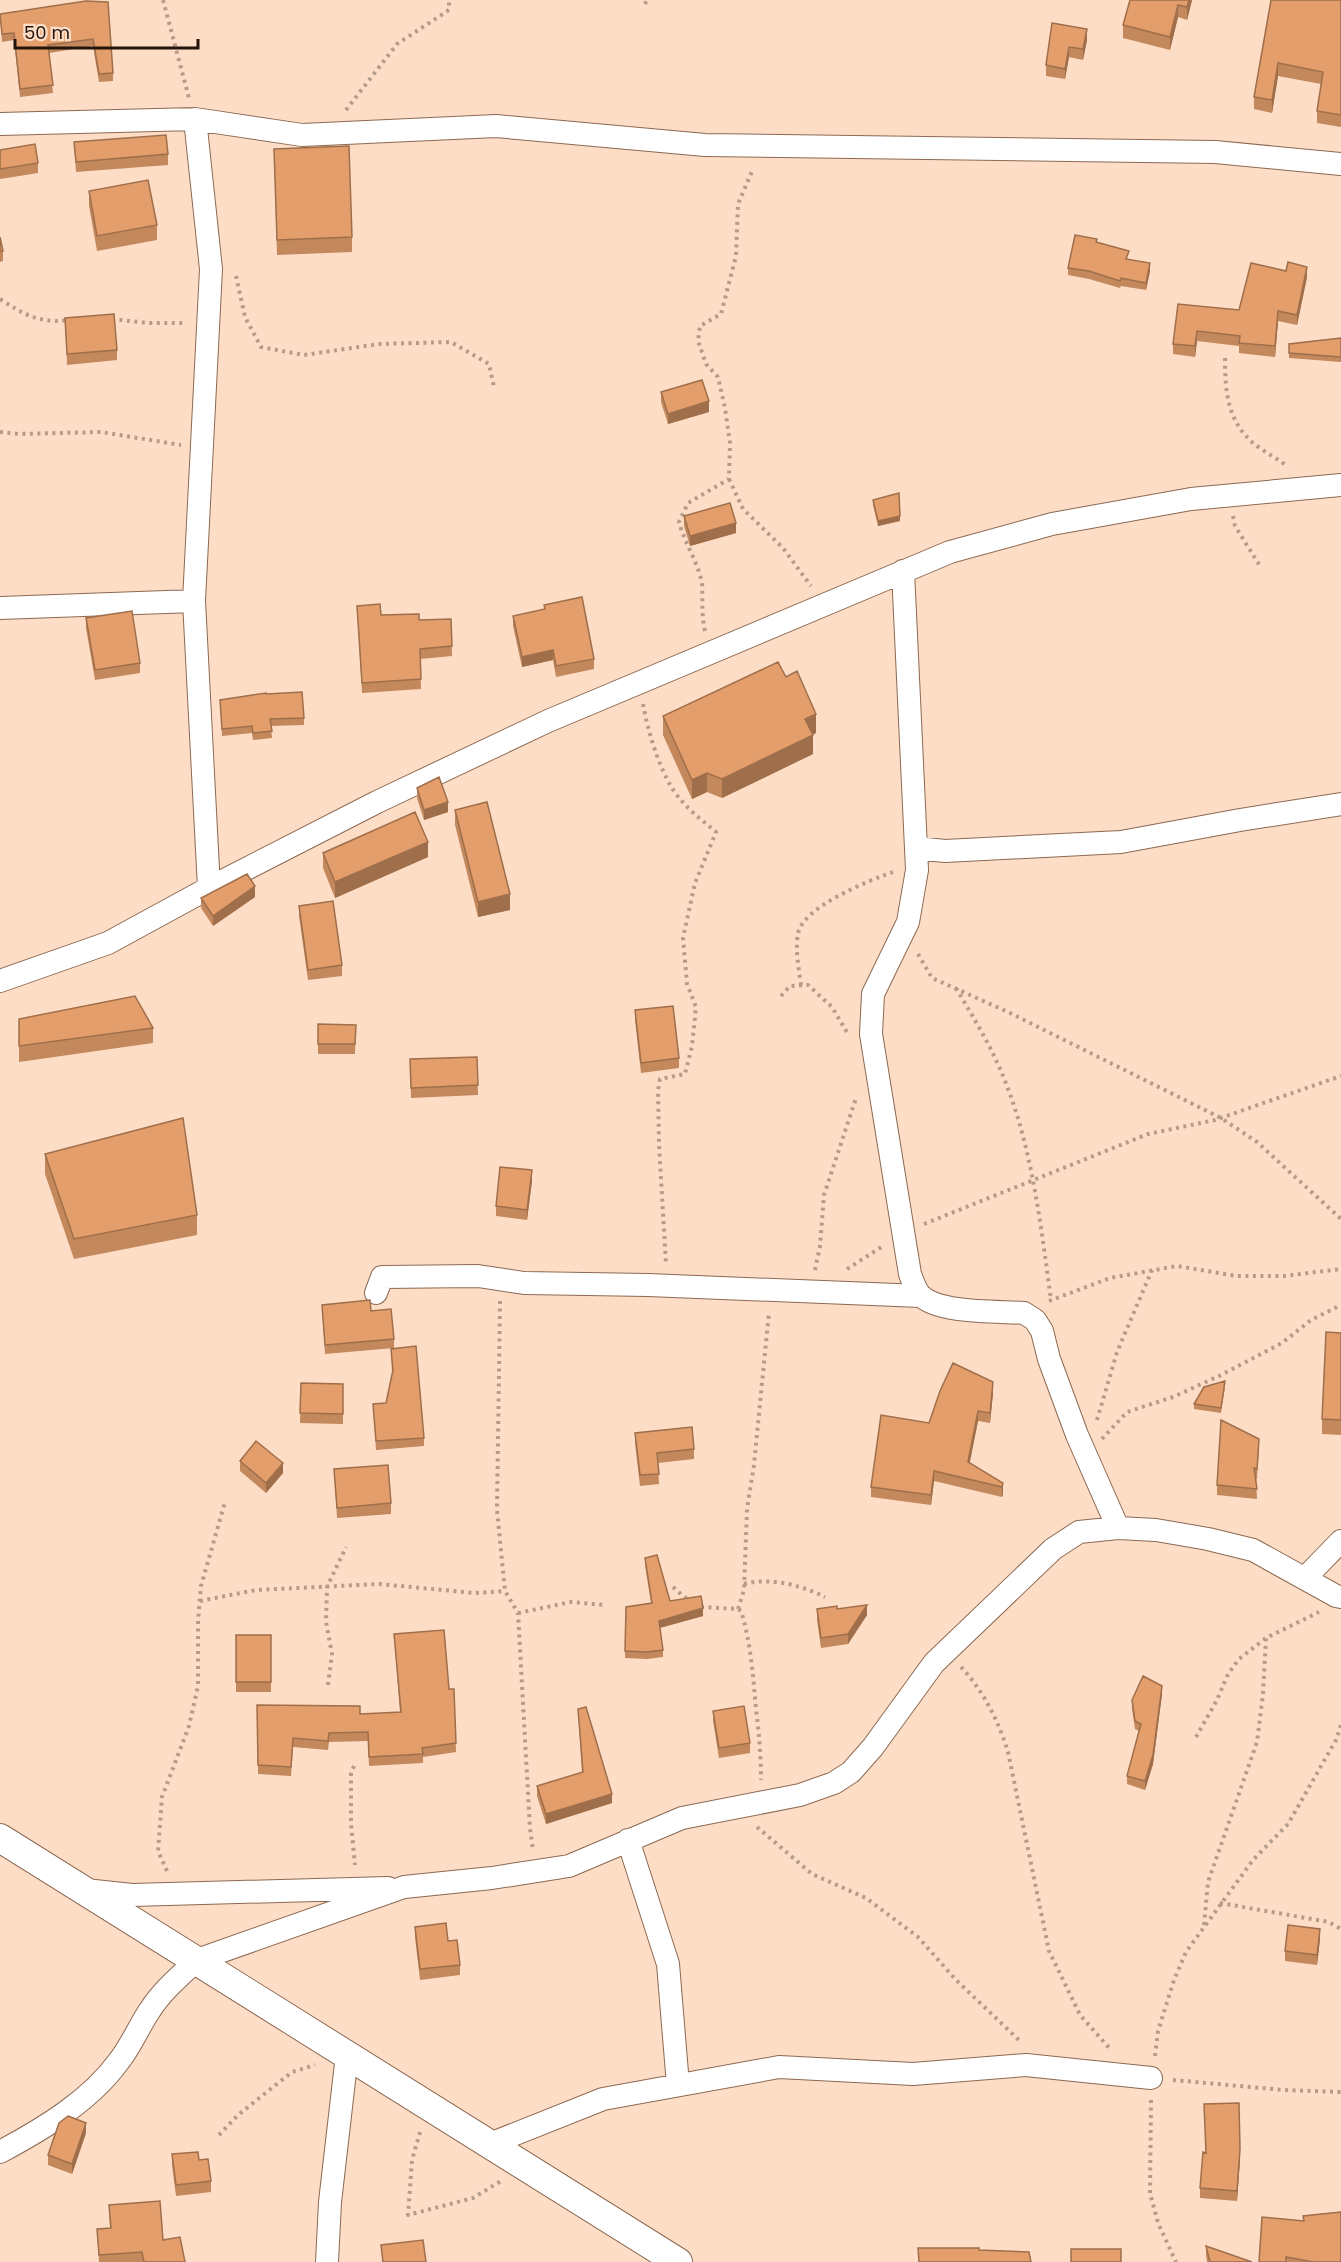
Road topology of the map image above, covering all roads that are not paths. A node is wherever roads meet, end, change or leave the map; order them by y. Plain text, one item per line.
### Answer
1 (195, 119) junction
2 (0, 124) edge
3 (1341, 164) edge
4 (1341, 484) edge
5 (903, 571) junction
6 (194, 601) junction
7 (0, 608) edge
8 (1341, 804) edge
9 (916, 853) junction
10 (209, 888) junction
11 (0, 981) edge
12 (376, 1293) dead end
13 (921, 1296) junction
14 (1118, 1528) junction
15 (1341, 1541) edge
16 (1306, 1578) junction
17 (1341, 1597) edge
18 (0, 1838) edge
19 (628, 1840) junction
20 (404, 1887) junction
21 (82, 1889) junction
22 (197, 1960) junction
23 (347, 2055) junction
24 (1151, 2078) road end
25 (678, 2085) junction
26 (490, 2145) junction
27 (0, 2152) edge
28 (327, 2262) edge
29 (678, 2262) edge

1 - 2 street
1 - 3 street
1 - 6 street
4 - 5 street
5 - 9 street
5 - 10 street
6 - 7 street
6 - 10 street
8 - 9 street
9 - 13 street
10 - 11 street
12 - 13 street
13 - 14 street
14 - 16 street
14 - 19 street
15 - 16 street
16 - 17 street
18 - 21 street
19 - 20 street
19 - 25 street
20 - 21 street
20 - 22 street
21 - 22 street
22 - 23 street
22 - 27 street
23 - 26 street
23 - 28 street
24 - 25 street
25 - 26 street
26 - 29 street

